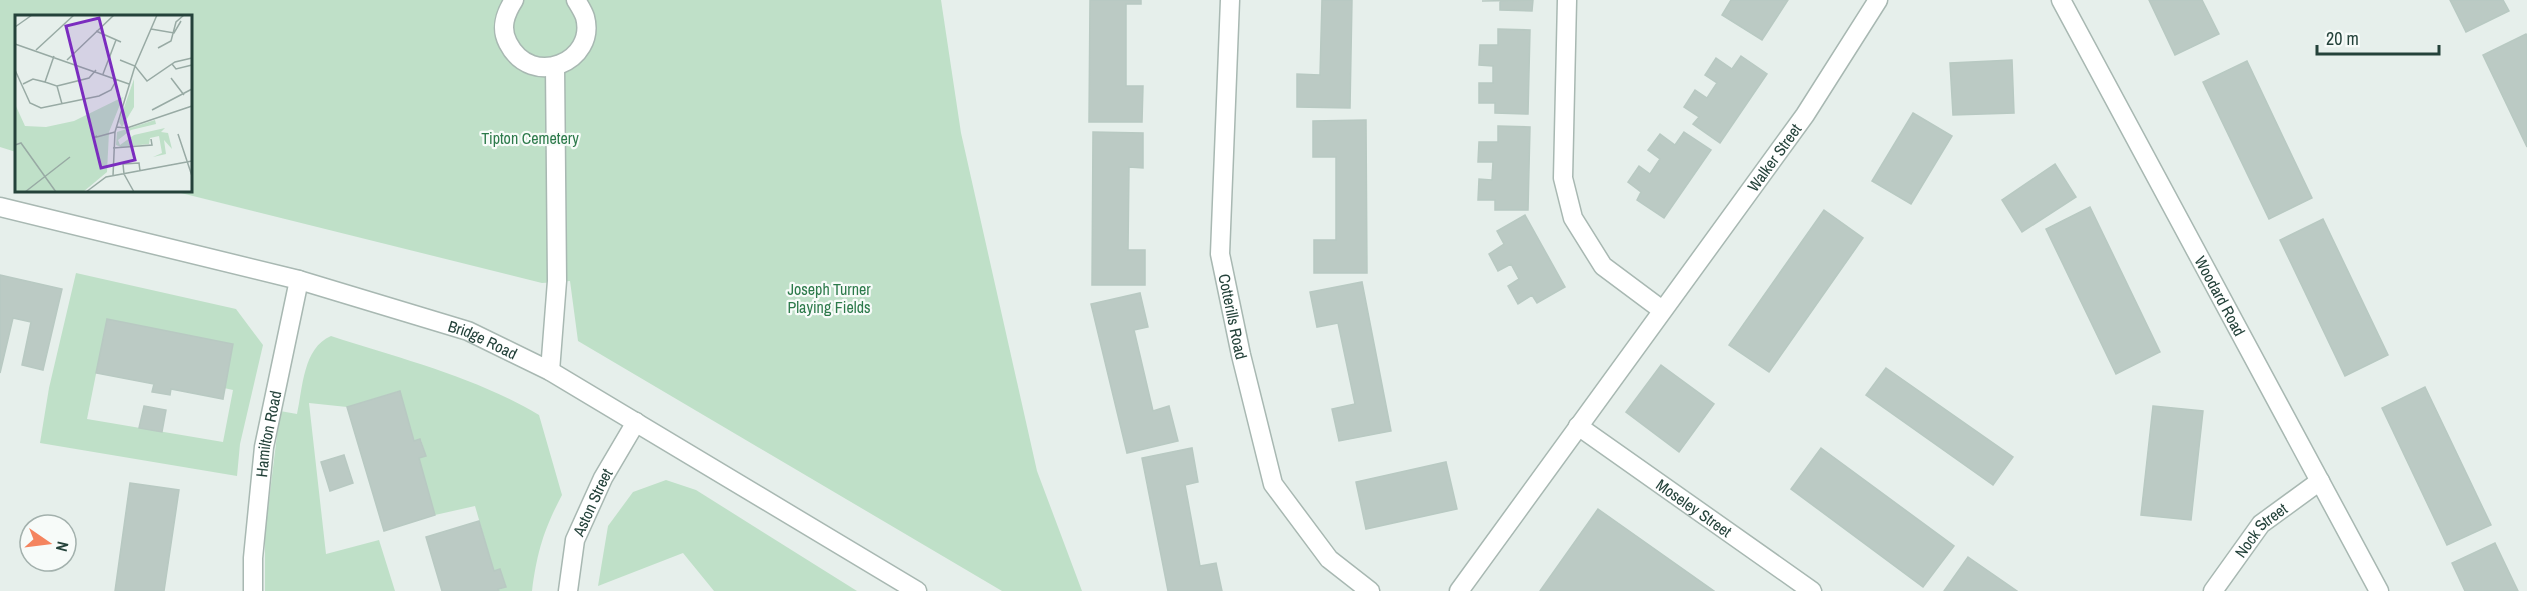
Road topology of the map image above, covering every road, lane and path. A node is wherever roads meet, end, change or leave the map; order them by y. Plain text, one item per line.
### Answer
1 (514, 0) edge
2 (576, 0) edge
3 (1230, 0) edge
4 (1567, 0) edge
5 (1878, 0) edge
6 (2061, 0) edge
7 (555, 67) junction
8 (0, 207) edge
9 (299, 280) junction
10 (1662, 310) junction
11 (550, 371) junction
12 (636, 422) junction
13 (1578, 426) junction
14 (2320, 481) junction
15 (253, 591) edge
16 (568, 591) edge
17 (917, 591) edge
18 (1370, 591) edge
19 (1459, 591) edge
20 (1812, 591) edge
21 (2213, 591) edge
22 (2379, 591) edge

1 - 7 street
2 - 7 street
3 - 18 street, Cotterills Road
4 - 10 street
5 - 10 street, Walker Street
6 - 14 street, Woodard Road
7 - 11 street
8 - 9 street, Bridge Road
9 - 11 street, Bridge Road
9 - 15 street, Hamilton Road
10 - 13 street, Walker Street
11 - 12 street, Bridge Road
12 - 16 street, Aston Street
12 - 17 street, Bridge Road
13 - 19 street, Walker Street
13 - 20 street, Moseley Street
14 - 21 street, Nock Street
14 - 22 street, Woodard Road

